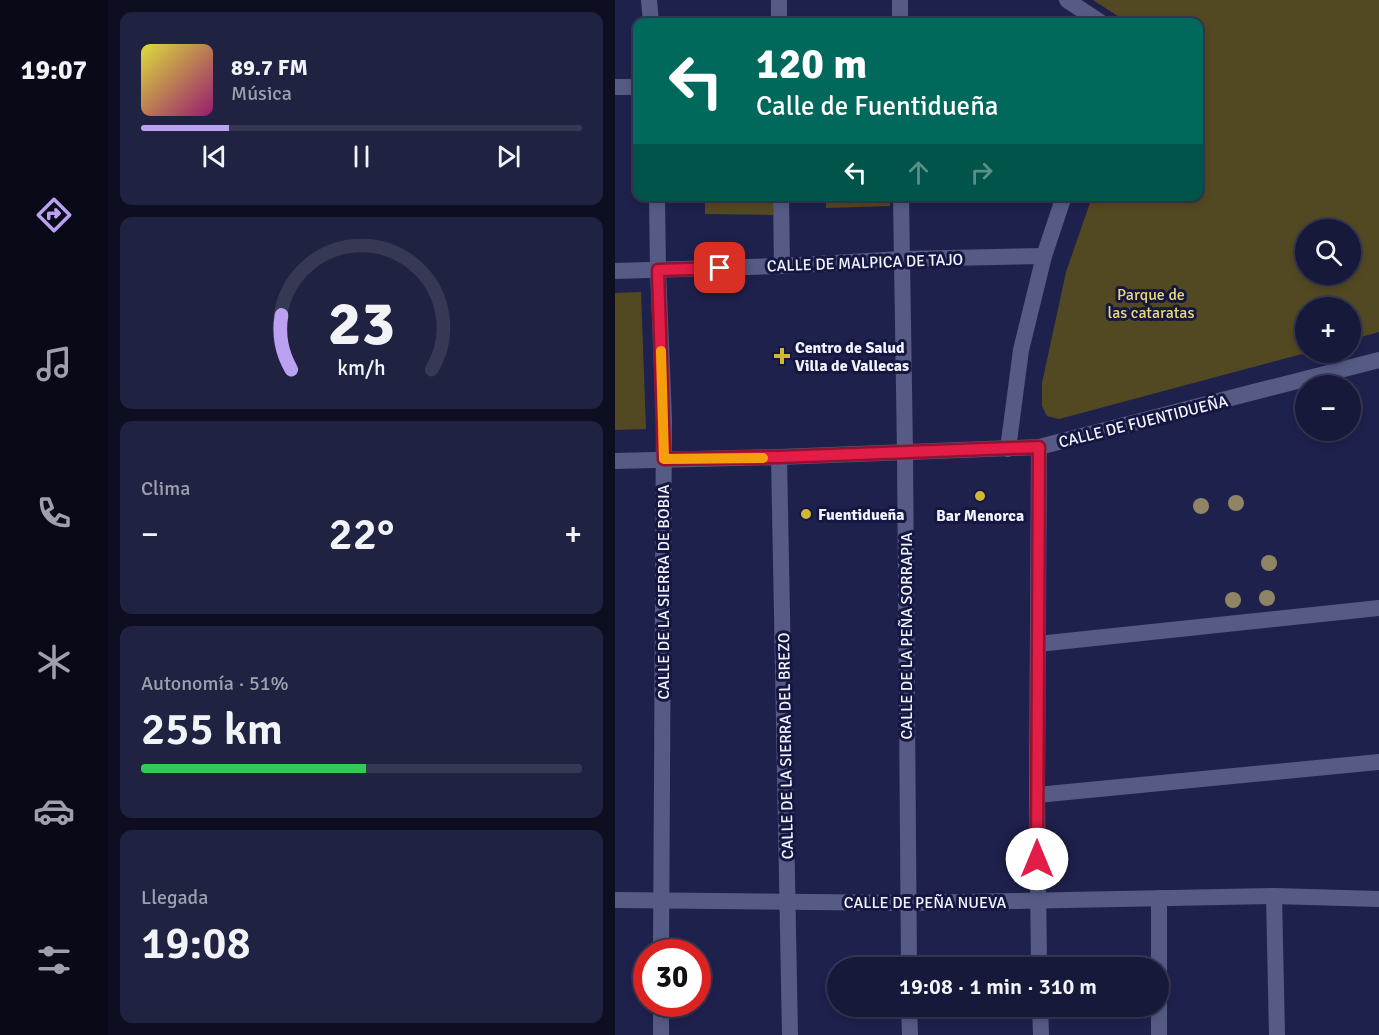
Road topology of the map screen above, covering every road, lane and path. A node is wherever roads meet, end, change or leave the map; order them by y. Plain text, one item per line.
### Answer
1 (649, 0) edge
2 (779, 0) edge
3 (900, 0) edge
4 (1067, 0) edge
5 (651, 18) edge
6 (780, 18) edge
7 (900, 18) edge
8 (1094, 18) edge
9 (615, 87) edge
10 (633, 87) edge
11 (657, 201) edge
12 (781, 201) edge
13 (901, 201) edge
14 (1062, 201) edge
15 (1044, 256) junction
16 (901, 258) junction
17 (782, 266) junction
18 (658, 270) junction
19 (615, 271) edge
20 (1379, 360) edge
21 (1039, 447) junction
22 (1008, 448) junction
23 (905, 452) junction
24 (779, 457) junction
25 (664, 459) junction
26 (615, 461) edge
27 (1379, 609) edge
28 (1038, 644) junction
29 (1379, 762) edge
30 (1037, 795) junction
31 (1274, 896) junction
32 (1158, 898) junction
33 (1379, 899) edge
34 (615, 900) edge
35 (661, 900) junction
36 (1038, 901) junction
37 (787, 902) junction
38 (907, 903) junction
39 (661, 939) edge
40 (909, 957) edge
41 (1039, 957) edge
42 (661, 1017) edge
43 (909, 1017) edge
44 (1040, 1017) edge
45 (661, 1035) edge
46 (790, 1035) edge
47 (910, 1035) edge
48 (1041, 1035) edge
49 (1159, 1035) edge
50 (1277, 1035) edge

1 - 5 street
2 - 6 street
3 - 7 street
4 - 8 street
9 - 10 street
11 - 18 street, CALLE DE LA SIERRA DE BOBIA
12 - 17 street
13 - 16 street, CALLE DE LA PEÑA SORRAPIA
14 - 15 street
15 - 16 street, CALLE DE MALPICA DE TAJO
15 - 22 street
16 - 17 street, CALLE DE MALPICA DE TAJO
16 - 23 street, CALLE DE LA PEÑA SORRAPIA
17 - 18 street, CALLE DE MALPICA DE TAJO
18 - 19 street, CALLE DE MALPICA DE TAJO
18 - 25 street, CALLE DE LA SIERRA DE BOBIA
20 - 21 street, CALLE DE FUENTIDUEÑA
21 - 22 street, CALLE DE FUENTIDUEÑA
21 - 28 street
22 - 23 street, CALLE DE FUENTIDUEÑA
23 - 24 street, CALLE DE FUENTIDUEÑA
23 - 38 street, CALLE DE LA PEÑA SORRAPIA
24 - 25 street, CALLE DE FUENTIDUEÑA
24 - 37 street, CALLE DE LA SIERRA DEL BREZO
25 - 26 street, CALLE DE FUENTIDUEÑA
25 - 35 street, CALLE DE LA SIERRA DE BOBIA
27 - 28 street
28 - 30 street
29 - 30 street
30 - 36 street
31 - 32 street, CALLE DE PEÑA NUEVA
31 - 33 street, CALLE DE PEÑA NUEVA
31 - 50 street
32 - 36 street, CALLE DE PEÑA NUEVA
32 - 49 street
34 - 35 street, CALLE DE PEÑA NUEVA
35 - 37 street, CALLE DE PEÑA NUEVA
35 - 39 street, CALLE DE LA SIERRA DE BOBIA
36 - 38 street, CALLE DE PEÑA NUEVA
36 - 41 street
37 - 38 street, CALLE DE PEÑA NUEVA
37 - 46 street, CALLE DE LA SIERRA DEL BREZO
38 - 40 street, CALLE DE LA PEÑA SORRAPIA
42 - 45 street
43 - 47 street
44 - 48 street

